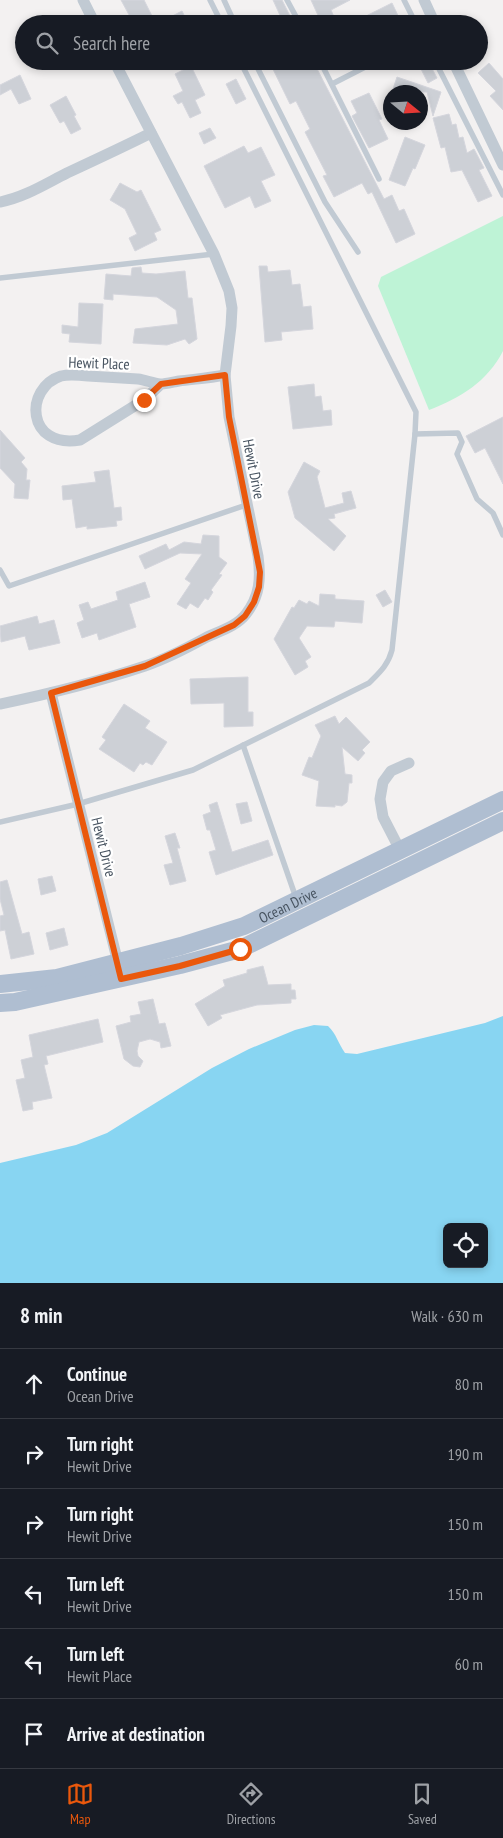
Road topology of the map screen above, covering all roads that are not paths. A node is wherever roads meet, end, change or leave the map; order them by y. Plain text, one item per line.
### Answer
1 (83, 0) edge
2 (210, 0) edge
3 (224, 0) edge
4 (287, 0) edge
5 (404, 0) edge
6 (424, 0) edge
7 (90, 15) edge
8 (218, 15) edge
9 (232, 15) edge
10 (295, 15) edge
11 (412, 15) edge
12 (431, 15) edge
13 (119, 70) edge
14 (245, 70) edge
15 (259, 70) edge
16 (325, 70) edge
17 (360, 70) edge
18 (440, 70) edge
19 (456, 70) edge
20 (332, 84) junction
21 (151, 133) junction
22 (503, 165) edge
23 (379, 180) dead end
24 (503, 195) edge
25 (0, 202) edge
26 (358, 252) dead end
27 (214, 254) junction
28 (0, 278) edge
29 (225, 375) junction
30 (161, 384) junction
31 (415, 434) junction
32 (246, 504) junction
33 (503, 535) edge
34 (0, 570) edge
35 (51, 693) junction
36 (0, 704) edge
37 (243, 745) junction
38 (409, 763) dead end
39 (503, 800) edge
40 (78, 804) junction
41 (503, 821) edge
42 (0, 822) edge
43 (400, 850) junction
44 (297, 900) junction
45 (119, 971) junction
46 (0, 984) edge
47 (0, 1003) edge

1 - 7 street
2 - 8 lane
3 - 9 lane
4 - 10 lane
5 - 11 lane
6 - 12 street
13 - 21 street, Hewit Drive
14 - 31 lane
15 - 26 lane
16 - 20 lane
17 - 20 lane
18 - 24 lane
19 - 22 street
20 - 23 lane
21 - 25 street
21 - 27 street, Hewit Drive
27 - 28 lane
27 - 29 street, Hewit Drive
29 - 30 street, Hewit Place
29 - 32 street, Hewit Drive
30 - 30 street, Hewit Place
31 - 33 lane
31 - 37 lane
32 - 34 lane
32 - 35 street, Hewit Drive
35 - 36 street, Hewit Drive
35 - 40 street, Hewit Drive
37 - 40 lane
37 - 44 lane
38 - 43 street
39 - 43 main road, Ocean Drive
40 - 42 lane
40 - 45 street, Hewit Drive
41 - 45 main road, Ocean Drive
43 - 44 main road, Ocean Drive
44 - 45 main road, Ocean Drive
45 - 46 main road, Ocean Drive
45 - 47 main road, Ocean Drive

